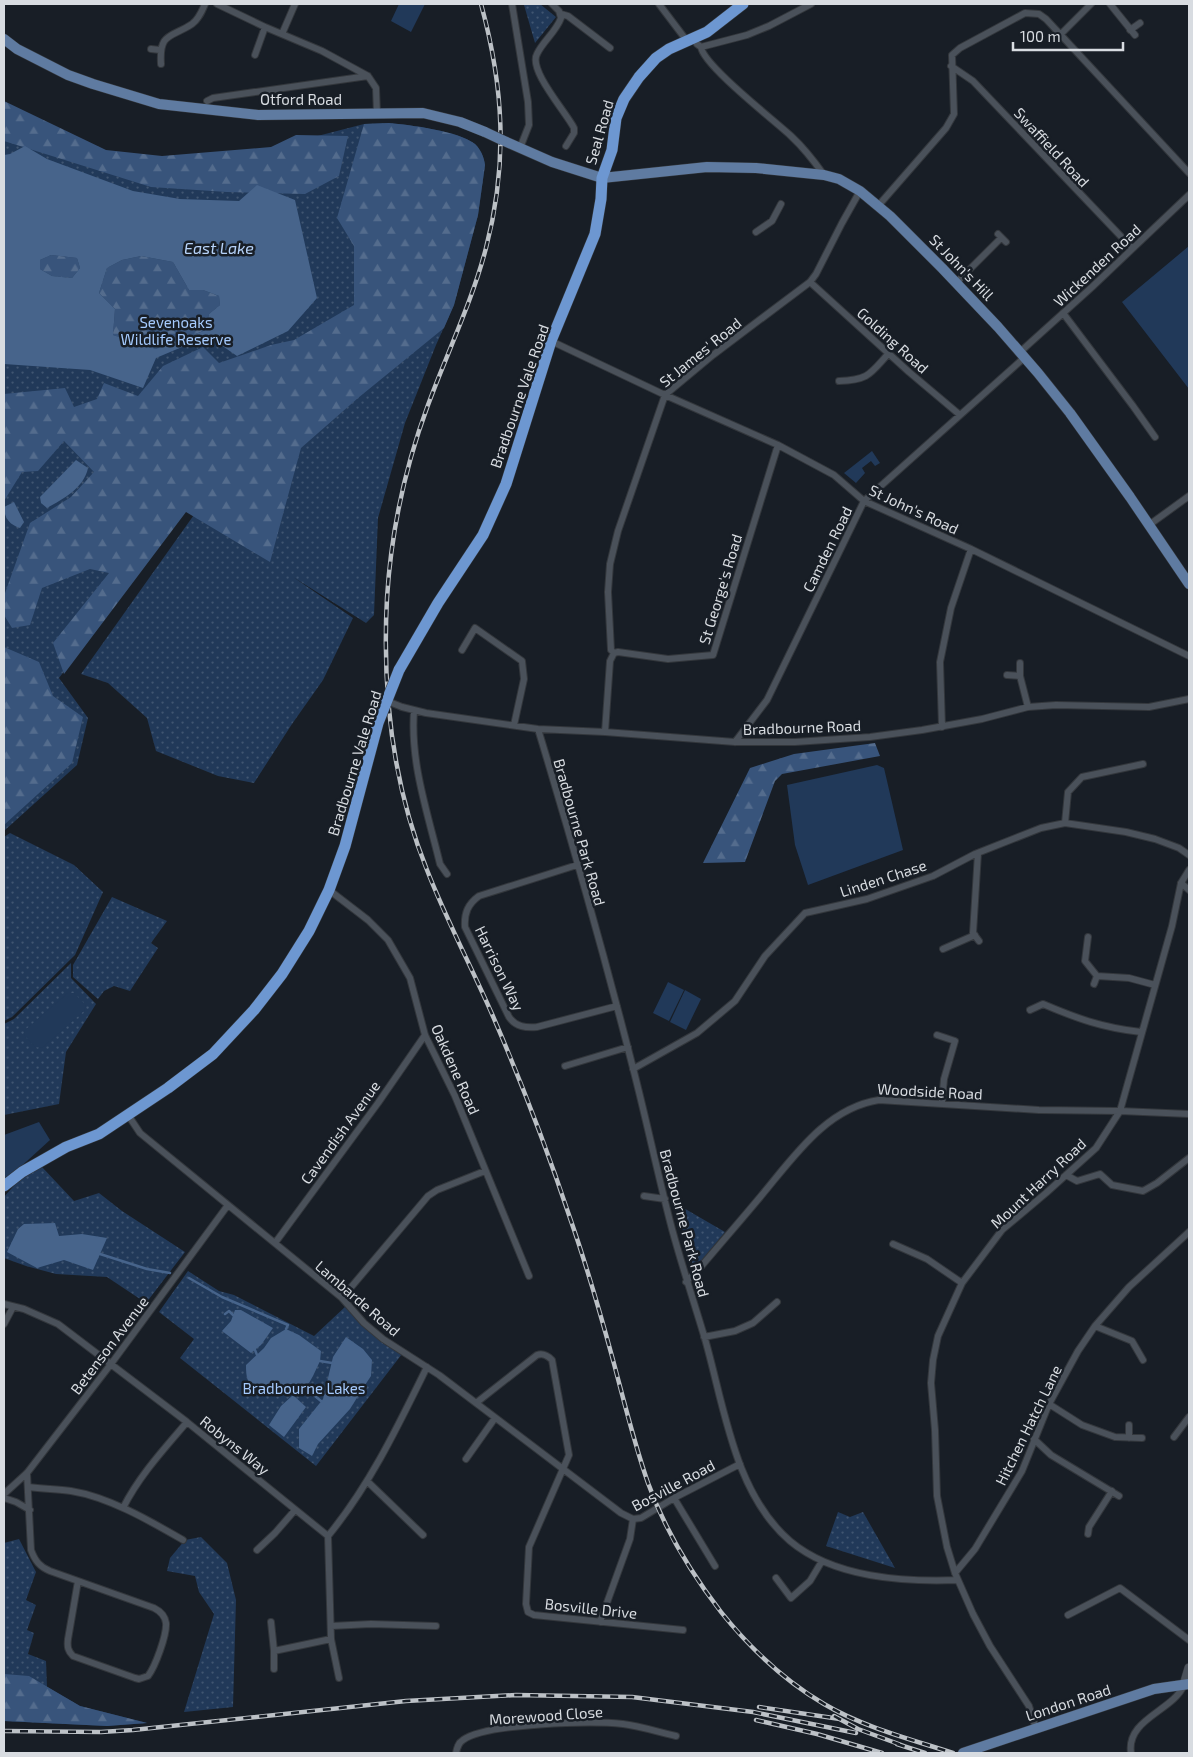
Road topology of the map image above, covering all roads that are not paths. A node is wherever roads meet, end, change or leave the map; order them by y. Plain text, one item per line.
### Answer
1 (205, 4) edge
2 (217, 4) edge
3 (295, 4) edge
4 (512, 4) edge
5 (552, 4) edge
6 (659, 4) edge
7 (743, 4) edge
8 (811, 4) edge
9 (1090, 4) edge
10 (1110, 4) edge
11 (561, 14) junction
12 (1140, 23) dead end
13 (265, 27) junction
14 (282, 34) junction
15 (1061, 34) junction
16 (4, 38) edge
17 (694, 42) junction
18 (610, 48) dead end
19 (151, 49) dead end
20 (160, 50) junction
21 (255, 56) dead end
22 (161, 64) dead end
23 (951, 66) junction
24 (368, 76) junction
25 (207, 101) dead end
26 (377, 114) junction
27 (566, 146) dead end
28 (520, 148) junction
29 (1189, 173) edge
30 (824, 175) junction
31 (602, 178) junction
32 (860, 191) junction
33 (1189, 195) edge
34 (781, 204) dead end
35 (878, 206) junction
36 (756, 232) dead end
37 (1001, 238) dead end
38 (1132, 248) junction
39 (810, 282) junction
40 (956, 283) junction
41 (1064, 313) junction
42 (551, 341) junction
43 (888, 353) junction
44 (1023, 354) junction
45 (839, 381) dead end
46 (665, 395) junction
47 (960, 415) junction
48 (1155, 437) dead end
49 (778, 445) junction
50 (1189, 496) edge
51 (864, 501) junction
52 (1149, 525) junction
53 (971, 549) junction
54 (1189, 584) edge
55 (462, 650) dead end
56 (614, 653) junction
57 (1189, 656) edge
58 (1020, 663) dead end
59 (1007, 675) dead end
60 (1020, 676) junction
61 (1189, 699) edge
62 (386, 701) junction
63 (1028, 707) junction
64 (414, 711) junction
65 (514, 725) junction
66 (942, 727) junction
67 (538, 729) junction
68 (605, 732) junction
69 (735, 742) junction
70 (1143, 764) dead end
71 (1065, 823) junction
72 (978, 853) junction
73 (1189, 855) edge
74 (577, 865) junction
75 (1189, 870) edge
76 (447, 874) dead end
77 (1180, 883) junction
78 (329, 890) junction
79 (1189, 890) edge
80 (974, 935) junction
81 (1088, 937) dead end
82 (979, 941) dead end
83 (943, 949) dead end
84 (1097, 976) junction
85 (1094, 984) dead end
86 (1155, 985) junction
87 (616, 1006) junction
88 (1030, 1010) dead end
89 (1141, 1032) junction
90 (425, 1035) junction
91 (938, 1035) dead end
92 (628, 1048) junction
93 (565, 1066) dead end
94 (633, 1069) junction
95 (942, 1104) junction
96 (1120, 1111) junction
97 (1189, 1114) edge
98 (128, 1115) junction
99 (1189, 1158) edge
100 (485, 1170) junction
101 (1066, 1174) junction
102 (4, 1186) edge
103 (644, 1196) dead end
104 (665, 1199) junction
105 (228, 1205) junction
106 (1189, 1232) edge
107 (275, 1243) junction
108 (893, 1244) dead end
109 (529, 1276) dead end
110 (686, 1282) junction
111 (962, 1283) junction
112 (342, 1298) junction
113 (777, 1302) dead end
114 (4, 1304) edge
115 (13, 1307) junction
116 (4, 1324) edge
117 (1095, 1326) junction
118 (704, 1337) junction
119 (1143, 1360) dead end
120 (111, 1364) junction
121 (427, 1367) junction
122 (476, 1403) junction
123 (1049, 1404) junction
124 (1189, 1417) edge
125 (495, 1418) junction
126 (187, 1422) junction
127 (1129, 1425) dead end
128 (1174, 1437) dead end
129 (1129, 1438) junction
130 (1142, 1438) dead end
131 (1034, 1439) junction
132 (466, 1459) dead end
133 (740, 1464) junction
134 (563, 1468) junction
135 (27, 1473) junction
136 (368, 1482) junction
137 (28, 1487) junction
138 (1112, 1492) junction
139 (4, 1494) edge
140 (1119, 1496) dead end
141 (4, 1498) edge
142 (674, 1498) junction
143 (122, 1508) junction
144 (30, 1510) junction
145 (295, 1510) junction
146 (633, 1519) junction
147 (1088, 1534) dead end
148 (423, 1535) dead end
149 (328, 1536) junction
150 (183, 1540) dead end
151 (257, 1550) dead end
152 (822, 1561) junction
153 (714, 1566) dead end
154 (955, 1573) junction
155 (776, 1578) dead end
156 (958, 1580) junction
157 (78, 1581) junction
158 (1068, 1615) dead end
159 (271, 1622) dead end
160 (600, 1622) junction
161 (331, 1626) junction
162 (436, 1626) dead end
163 (683, 1630) dead end
164 (331, 1640) junction
165 (1189, 1640) edge
166 (274, 1651) junction
167 (1189, 1668) edge
168 (274, 1670) dead end
169 (339, 1678) dead end
170 (1187, 1684) edge
171 (1036, 1729) junction
172 (676, 1736) dead end
173 (456, 1753) edge
174 (962, 1753) edge
175 (1131, 1753) edge

1 - 20 street
2 - 13 street
3 - 14 street
4 - 28 street
5 - 11 street
6 - 17 street
7 - 17 highway, Seal Road
8 - 17 street
9 - 15 street
10 - 12 street
11 - 18 street
11 - 27 street
13 - 14 street
13 - 21 street
14 - 24 street
15 - 23 street
15 - 29 street
16 - 26 main road, Otford Road
17 - 30 street
17 - 31 highway, Seal Road
19 - 20 street
20 - 22 street
23 - 35 street
23 - 38 street, Swaffield Road
24 - 25 street, Otford Road
24 - 26 street
26 - 28 main road, Otford Road, bridge
28 - 31 main road, Otford Road
30 - 31 main road, St John's Hill
30 - 32 main road, St John's Hill
31 - 42 highway, Bradbourne Vale Road
32 - 35 main road, St John's Hill
32 - 39 street, St James' Road
33 - 38 street, Wickenden Road
34 - 36 street
35 - 40 main road, St John's Hill
37 - 40 street
38 - 41 street, Wickenden Road
39 - 43 street, Golding Road
39 - 46 street, St James' Road
40 - 44 main road, St John's Hill
41 - 44 street, Wickenden Road
41 - 48 street
42 - 46 street, St John's Road
42 - 62 highway, Bradbourne Vale Road, bridge
43 - 45 street
43 - 47 street, Golding Road
44 - 47 street, Camden Road
44 - 52 main road, St John's Hill
46 - 49 street, St John's Road
46 - 56 street, St James' Road
47 - 51 street, Camden Road
49 - 51 street, St John's Road
49 - 56 street, St George's Road
50 - 52 street
51 - 53 street, St John's Road
51 - 69 street, Camden Road
52 - 54 main road, St John's Hill
53 - 57 street, St John's Road
53 - 66 street
55 - 65 street
56 - 68 street
58 - 60 street
59 - 60 street
60 - 63 street
61 - 63 street, Bradbourne Road
62 - 64 street, Bradbourne Road, bridge
62 - 78 highway, Bradbourne Vale Road, bridge
63 - 66 street, Bradbourne Road
64 - 65 street, Bradbourne Road
64 - 76 street
65 - 67 street, Bradbourne Road
66 - 69 street, Bradbourne Road
67 - 68 street, Bradbourne Road
67 - 74 street, Bradbourne Park Road
68 - 69 street, Bradbourne Road
70 - 71 street
71 - 72 street, Linden Chase
71 - 73 street, Linden Chase
72 - 80 street
72 - 94 street, Linden Chase
74 - 87 street, Bradbourne Park Road
74 - 87 street, Harrison Way
75 - 77 street, Mount Harry Road
77 - 79 street
77 - 86 street, Mount Harry Road
78 - 90 street, Oakdene Road
78 - 98 highway, Bradbourne Vale Road
80 - 82 street
80 - 83 street
81 - 84 street
84 - 85 street
84 - 86 street
86 - 89 street, Mount Harry Road
87 - 92 street, Bradbourne Park Road
88 - 89 street
89 - 96 street, Mount Harry Road
90 - 100 street, Oakdene Road
90 - 107 street, Cavendish Avenue
91 - 95 street
92 - 93 street
92 - 94 street, Bradbourne Park Road
94 - 104 street, Bradbourne Park Road
95 - 96 street, Woodside Road
95 - 110 street, Woodside Road
96 - 97 street, Woodside Road
96 - 101 street, Mount Harry Road
98 - 102 highway, Bradbourne Vale Road
98 - 105 street, Lambarde Road
99 - 101 street
100 - 109 street, Oakdene Road
100 - 112 street
101 - 111 street, Mount Harry Road
103 - 104 street
104 - 110 street, Bradbourne Park Road
105 - 107 street, Lambarde Road
105 - 120 street, Betenson Avenue
106 - 117 street, Hitchen Hatch Lane
107 - 112 street, Lambarde Road
108 - 111 street
110 - 118 street, Bradbourne Park Road
111 - 154 street, Mount Harry Road
112 - 121 street, Lambarde Road
113 - 118 street
114 - 115 street, Robyns Way
115 - 116 street
115 - 120 street, Robyns Way
117 - 119 street
117 - 123 street, Hitchen Hatch Lane
118 - 133 street, Bradbourne Park Road
120 - 126 street, Robyns Way
120 - 135 street, Betenson Avenue
121 - 122 street, Lambarde Road
121 - 136 street
122 - 125 street, Lambarde Road
122 - 134 street
123 - 129 street
123 - 131 street, Hitchen Hatch Lane
124 - 128 street
125 - 132 street
125 - 134 street, Lambarde Road
126 - 143 street
126 - 145 street, Robyns Way
127 - 129 street
129 - 130 street
131 - 138 street
131 - 154 street, Hitchen Hatch Lane
133 - 142 street, Bosville Road
133 - 152 street, Bradbourne Park Road
134 - 146 street, Lambarde Road
134 - 160 street, Bosville Drive
135 - 137 street
135 - 139 street, Betenson Avenue
136 - 148 street
136 - 149 street
137 - 143 street
137 - 144 street
138 - 140 street
138 - 147 street
141 - 144 street
142 - 146 street, Bosville Road
142 - 153 street
143 - 150 street
144 - 157 street
145 - 149 street, Robyns Way
145 - 151 street
146 - 160 street, Bosville Road
149 - 161 street
152 - 155 street
152 - 156 street, Bradbourne Park Road
154 - 156 street
156 - 171 street
157 - 157 street
158 - 165 street
159 - 166 street
160 - 163 street, Bosville Drive
161 - 162 street
161 - 164 street
164 - 166 street
164 - 169 street
166 - 168 street
167 - 170 main road
170 - 171 main road, London Road
170 - 175 street
171 - 174 main road, London Road
172 - 173 street, Morewood Close

